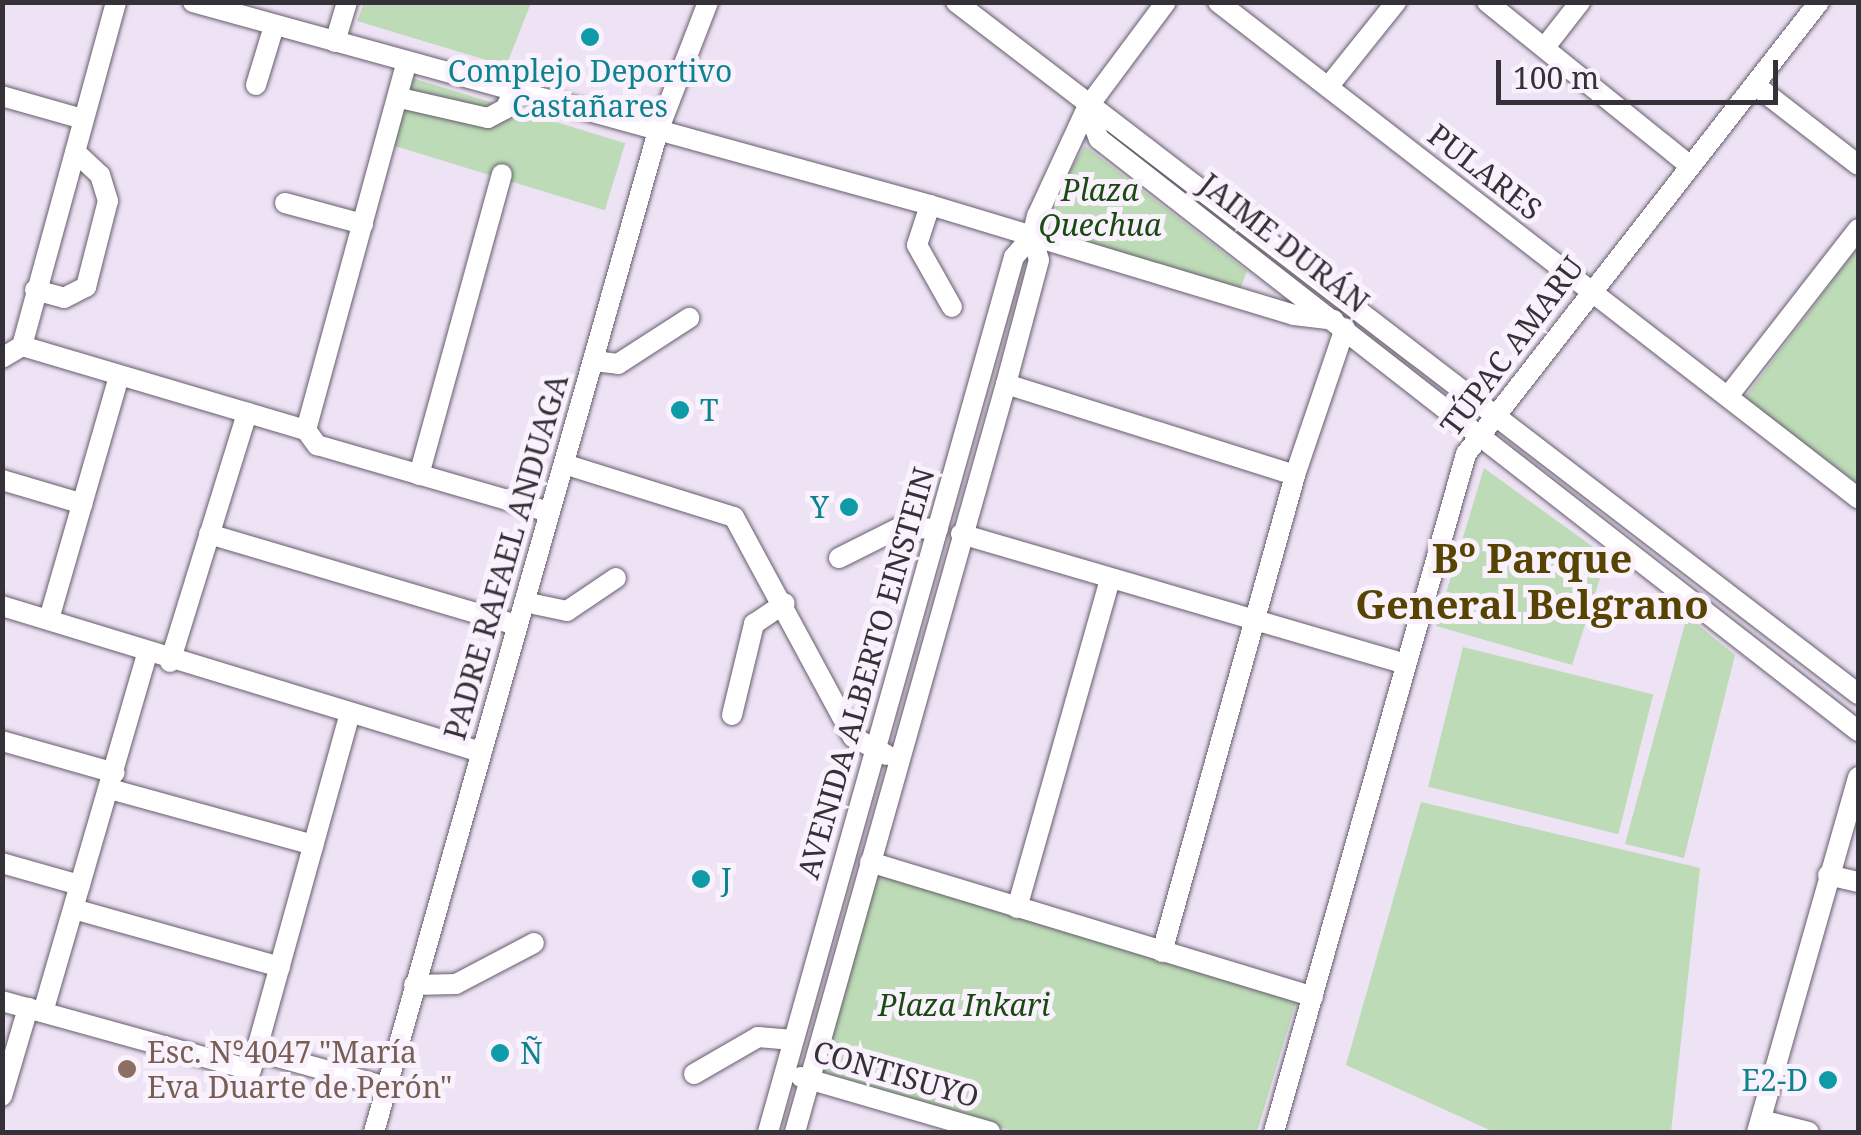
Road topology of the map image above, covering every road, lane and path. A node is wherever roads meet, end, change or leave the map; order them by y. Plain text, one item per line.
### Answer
1 (116, 2) edge
2 (193, 2) edge
3 (347, 2) edge
4 (708, 2) edge
5 (956, 2) edge
6 (1166, 2) edge
7 (1218, 2) edge
8 (1396, 2) edge
9 (1488, 2) edge
10 (1580, 2) edge
11 (1819, 2) edge
12 (274, 26) junction
13 (335, 42) junction
14 (1545, 47) junction
15 (407, 62) junction
16 (1755, 84) junction
17 (256, 85) dead end
18 (1328, 87) junction
19 (514, 91) junction
20 (2, 96) edge
21 (400, 98) junction
22 (1087, 108) junction
23 (83, 118) junction
24 (658, 131) junction
25 (75, 152) junction
26 (1858, 165) edge
27 (1690, 166) junction
28 (502, 174) dead end
29 (286, 203) dead end
30 (930, 205) junction
31 (363, 224) junction
32 (1858, 229) edge
33 (1032, 236) junction
34 (35, 290) junction
35 (1589, 292) junction
36 (952, 307) dead end
37 (689, 318) dead end
38 (1339, 324) junction
39 (22, 346) junction
40 (2, 358) edge
41 (594, 361) junction
42 (119, 377) junction
43 (1006, 384) junction
44 (1729, 395) junction
45 (246, 413) junction
46 (1493, 414) junction
47 (306, 430) junction
48 (1477, 434) junction
49 (564, 464) junction
50 (419, 475) junction
51 (1295, 475) junction
52 (2, 480) edge
53 (1858, 498) edge
54 (83, 504) junction
55 (549, 512) junction
56 (938, 529) junction
57 (209, 534) junction
58 (961, 534) junction
59 (840, 558) dead end
60 (616, 578) dead end
61 (1110, 580) junction
62 (524, 602) junction
63 (785, 602) junction
64 (2, 606) edge
65 (50, 619) junction
66 (1253, 621) junction
67 (517, 625) junction
68 (148, 655) junction
69 (170, 662) junction
70 (1405, 664) junction
71 (1858, 694) edge
72 (350, 714) junction
73 (732, 715) dead end
74 (1858, 731) edge
75 (2, 740) edge
76 (876, 751) junction
77 (481, 752) junction
78 (898, 759) junction
79 (1858, 777) edge
80 (113, 781) junction
81 (314, 845) junction
82 (870, 862) junction
83 (2, 863) edge
84 (1828, 875) junction
85 (1858, 882) edge
86 (80, 885) junction
87 (1017, 908) junction
88 (74, 909) junction
89 (534, 943) dead end
90 (1162, 952) junction
91 (280, 966) junction
92 (414, 985) junction
93 (1313, 996) junction
94 (2, 1002) edge
95 (36, 1010) junction
96 (793, 1040) junction
97 (256, 1051) junction
98 (785, 1072) junction
99 (694, 1074) dead end
100 (810, 1080) junction
101 (387, 1087) junction
102 (2, 1096) edge
103 (1759, 1126) edge
104 (374, 1132) edge
105 (768, 1132) edge
106 (795, 1132) edge
107 (990, 1132) edge
108 (1274, 1132) edge
109 (1809, 1132) edge

1 - 23 street
2 - 12 street
3 - 13 street
4 - 24 street, PADRE RAFAEL ANDUAGA
5 - 22 street
6 - 22 street, AVENIDA ALBERTO EINSTEIN
7 - 18 street, PULARES
8 - 18 street
9 - 14 street
10 - 14 street
11 - 16 street, TÚPAC AMARU
12 - 13 street
12 - 17 street
13 - 15 street
14 - 27 street
15 - 19 street
15 - 21 street
16 - 26 street
16 - 27 street, TÚPAC AMARU
18 - 35 street, PULARES
19 - 21 street
19 - 24 street
20 - 23 street
21 - 31 street
22 - 33 street, AVENIDA ALBERTO EINSTEIN
22 - 38 street, JAIME DURÁN
22 - 46 street, JAIME DURÁN
23 - 25 street
24 - 30 street
24 - 41 street, PADRE RAFAEL ANDUAGA
25 - 34 street
25 - 34 street
27 - 35 street, TÚPAC AMARU
28 - 50 street
29 - 31 street
30 - 33 street
30 - 36 street
31 - 47 street
32 - 44 street
33 - 38 street
33 - 43 street, AVENIDA ALBERTO EINSTEIN
33 - 56 street, AVENIDA ALBERTO EINSTEIN
34 - 39 street
35 - 44 street, PULARES
35 - 46 street, TÚPAC AMARU
37 - 41 street
38 - 48 street, JAIME DURÁN
38 - 51 street
39 - 40 street
39 - 42 street
41 - 49 street, PADRE RAFAEL ANDUAGA
42 - 45 street
42 - 54 street
43 - 51 street
43 - 58 street, AVENIDA ALBERTO EINSTEIN
44 - 53 street, PULARES
45 - 47 street
45 - 57 street
46 - 48 street, TÚPAC AMARU
46 - 71 street, JAIME DURÁN
47 - 50 street
48 - 70 street, TÚPAC AMARU
48 - 74 street, JAIME DURÁN
49 - 55 street, PADRE RAFAEL ANDUAGA
49 - 63 street
50 - 55 street
51 - 66 street
52 - 54 street
54 - 65 street
55 - 62 street, PADRE RAFAEL ANDUAGA
56 - 59 street
56 - 76 street, AVENIDA ALBERTO EINSTEIN
57 - 67 street
57 - 69 street
58 - 61 street
58 - 78 street, AVENIDA ALBERTO EINSTEIN
60 - 62 street
61 - 66 street
61 - 87 street
62 - 67 street, PADRE RAFAEL ANDUAGA
63 - 73 street
63 - 76 street
64 - 65 street
65 - 68 street
66 - 70 street
66 - 90 street
67 - 77 street, PADRE RAFAEL ANDUAGA
68 - 69 street
68 - 80 street
69 - 72 street
70 - 93 street, TÚPAC AMARU
72 - 77 street
72 - 81 street
75 - 80 street
76 - 78 street
76 - 96 street, AVENIDA ALBERTO EINSTEIN
77 - 92 street, PADRE RAFAEL ANDUAGA
78 - 82 street, AVENIDA ALBERTO EINSTEIN
79 - 84 street
80 - 81 street
80 - 86 street
81 - 91 street
82 - 87 street
82 - 100 street, AVENIDA ALBERTO EINSTEIN
83 - 86 street
84 - 85 street
84 - 103 street
86 - 88 street
87 - 90 street
88 - 91 street
88 - 95 street
89 - 92 street
90 - 93 street
91 - 97 street
92 - 101 street, PADRE RAFAEL ANDUAGA
93 - 108 street, TÚPAC AMARU
94 - 95 street
95 - 97 street
95 - 102 street
96 - 98 street, AVENIDA ALBERTO EINSTEIN
96 - 99 street
97 - 101 street
98 - 100 street, CONTISUYO
98 - 105 street, AVENIDA ALBERTO EINSTEIN
100 - 106 street, AVENIDA ALBERTO EINSTEIN
100 - 107 street, CONTISUYO
101 - 104 street, PADRE RAFAEL ANDUAGA
103 - 109 street

